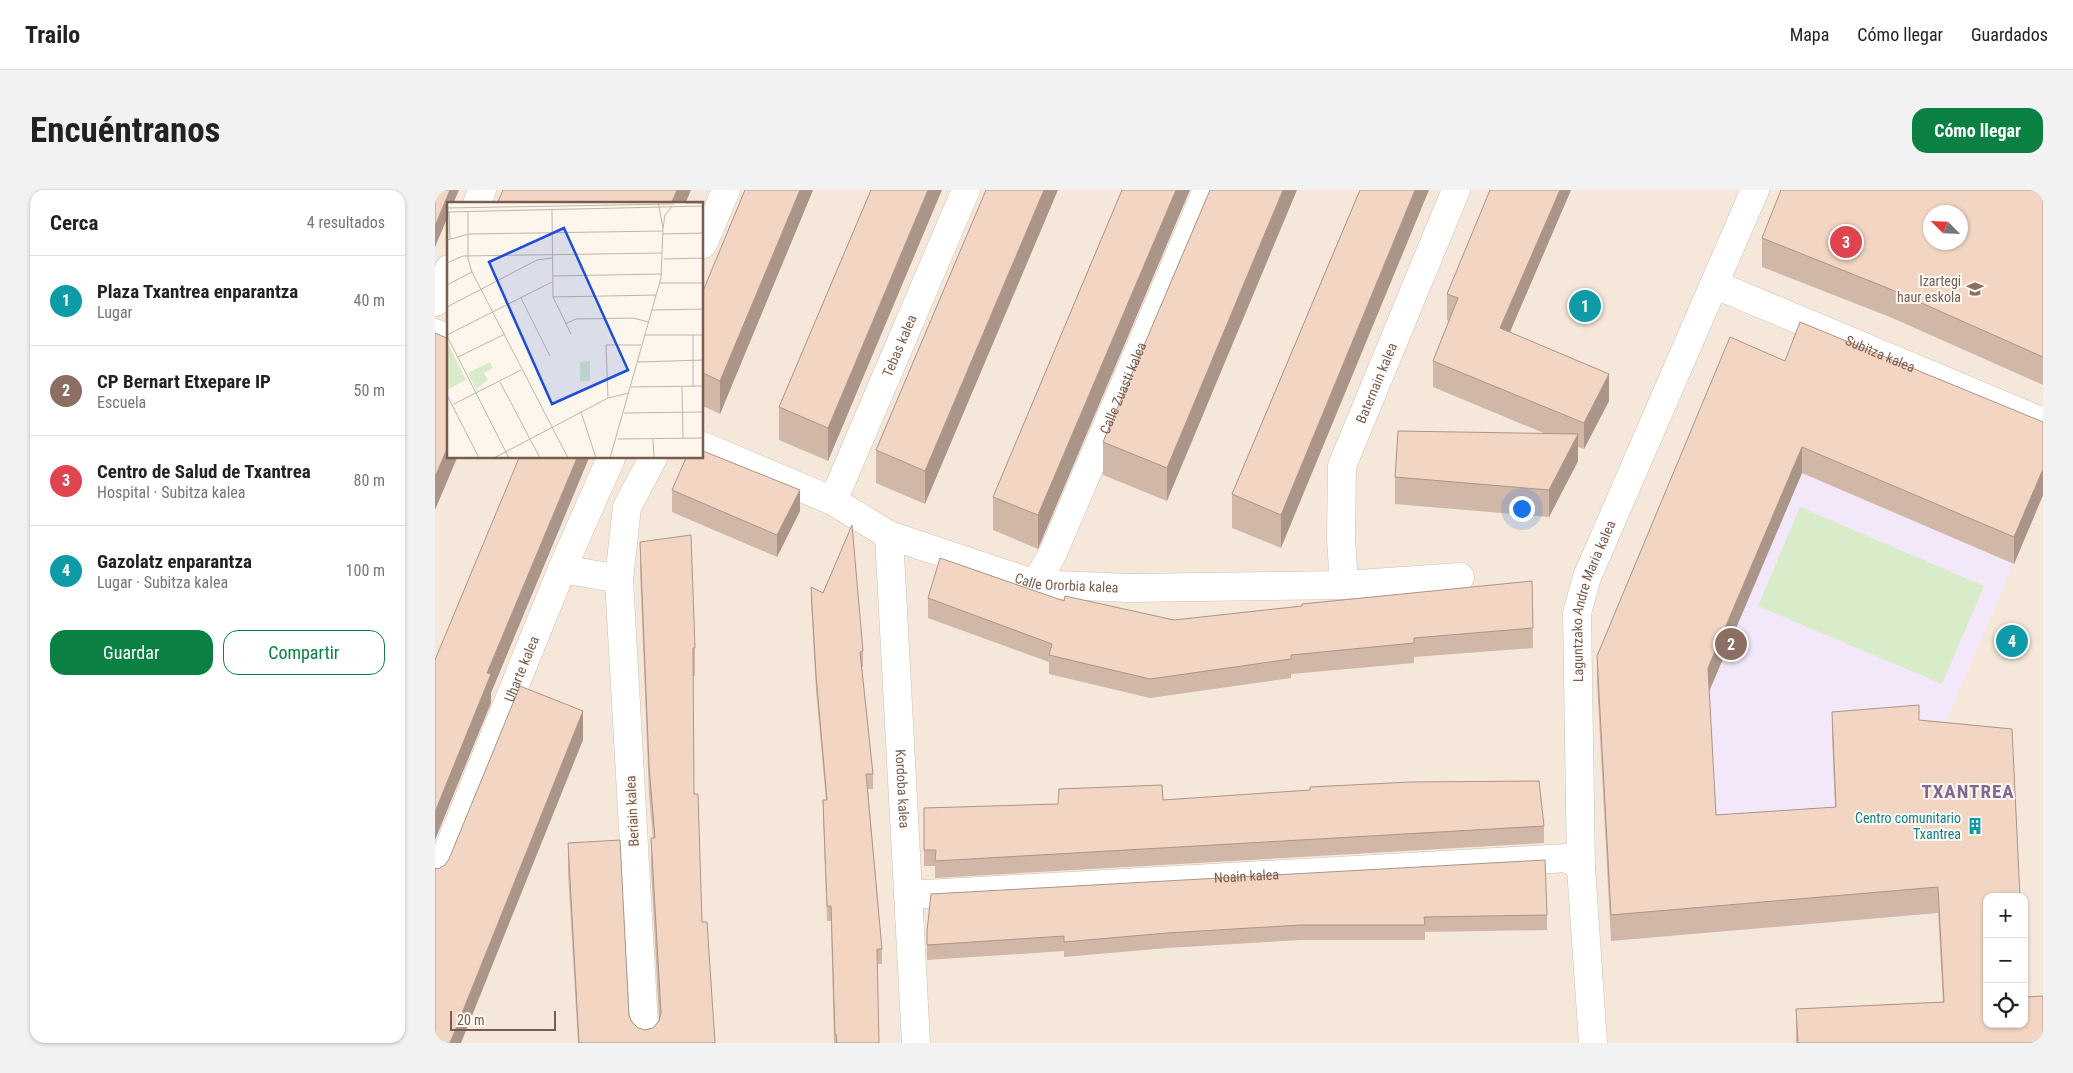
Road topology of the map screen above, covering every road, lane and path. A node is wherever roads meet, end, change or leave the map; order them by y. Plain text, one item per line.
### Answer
1 (482, 190) edge
2 (726, 190) edge
3 (966, 190) edge
4 (1207, 190) edge
5 (1457, 190) edge
6 (1755, 190) edge
7 (478, 202) edge
8 (704, 242) edge
9 (447, 274) edge
10 (1715, 285) junction
11 (435, 302) edge
12 (435, 333) edge
13 (447, 337) edge
14 (2043, 422) edge
15 (704, 446) edge
16 (611, 459) edge
17 (652, 459) edge
18 (833, 502) junction
19 (889, 535) junction
20 (562, 569) junction
21 (1460, 577) dead end
22 (619, 580) junction
23 (1035, 584) junction
24 (1344, 585) junction
25 (1581, 868) junction
26 (435, 882) edge
27 (908, 895) junction
28 (645, 1043) edge
29 (916, 1043) edge
30 (1593, 1043) edge

1 - 7 street
2 - 8 street
3 - 18 street, Tebas kalea
4 - 23 street, Calle Zuasti kalea
5 - 24 street, Baternain kalea
6 - 10 street, Laguntzako Andre Maria kalea
9 - 11 street
10 - 14 street, Subitza kalea
10 - 25 street, Laguntzako Andre Maria kalea
12 - 13 street
15 - 18 street, Calle Ororbia kalea
16 - 20 street, Uharte kalea
17 - 22 street, Beriain kalea
18 - 19 street, Calle Ororbia kalea
19 - 23 street, Calle Ororbia kalea
19 - 27 street, Kordoba kalea
20 - 22 street
20 - 26 street, Uharte kalea
21 - 24 street, Calle Ororbia kalea
22 - 28 street, Beriain kalea
23 - 24 street, Calle Ororbia kalea
25 - 27 street, Noain kalea
25 - 30 street, Laguntzako Andre Maria kalea
27 - 29 street, Kordoba kalea

